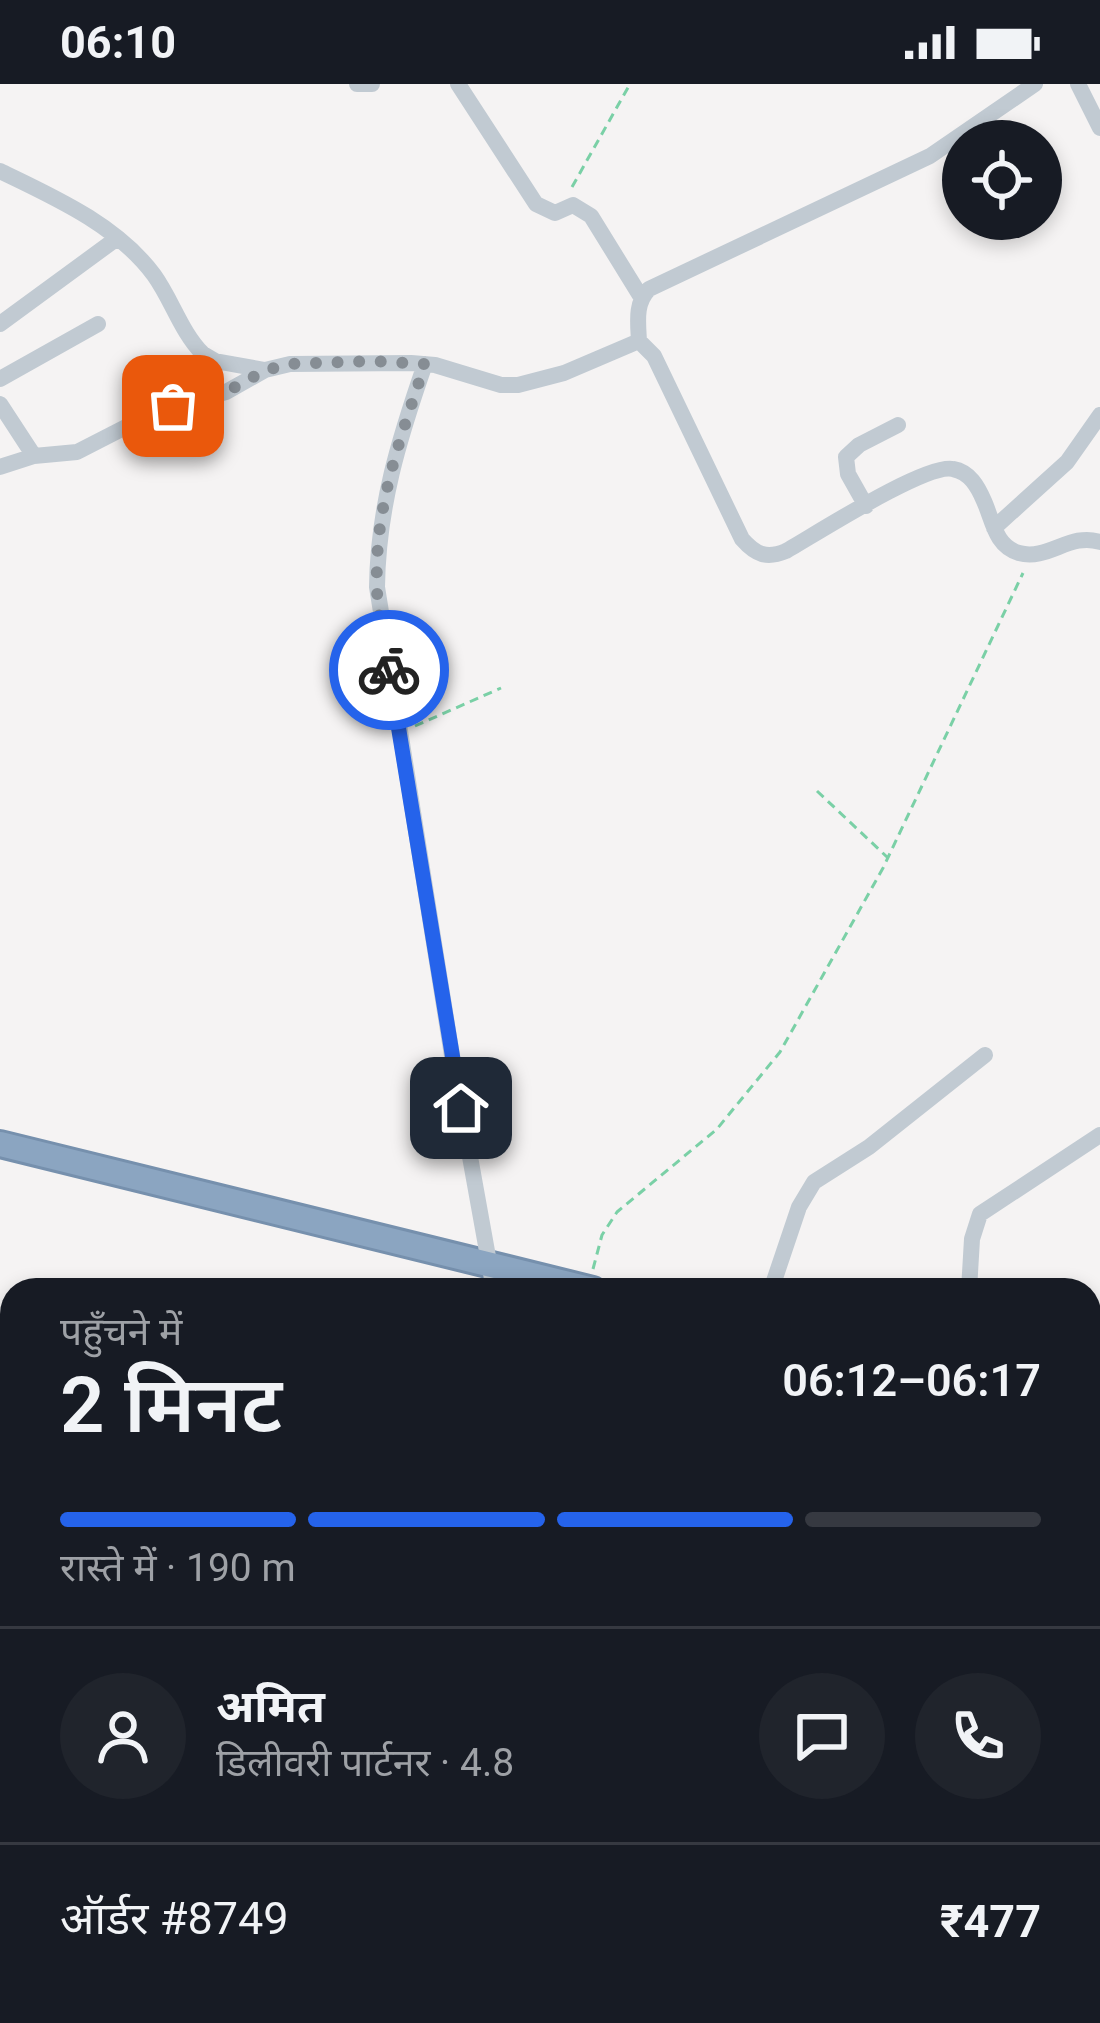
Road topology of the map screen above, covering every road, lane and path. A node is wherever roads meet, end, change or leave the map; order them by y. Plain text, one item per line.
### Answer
1 (357, 84) edge
2 (372, 84) edge
3 (458, 84) edge
4 (630, 84) edge
5 (1035, 84) edge
6 (1078, 84) edge
7 (1100, 128) edge
8 (0, 170) edge
9 (561, 209) junction
10 (116, 239) junction
11 (641, 297) junction
12 (0, 324) edge
13 (98, 324) dead end
14 (640, 341) junction
15 (437, 366) junction
16 (266, 370) junction
17 (0, 379) edge
18 (0, 404) edge
19 (1100, 415) edge
20 (898, 425) dead end
21 (34, 456) junction
22 (0, 467) edge
23 (866, 506) junction
24 (994, 528) junction
25 (1100, 542) edge
26 (1031, 555) junction
27 (500, 688) dead end
28 (420, 724) dead end
29 (818, 791) dead end
30 (888, 858) junction
31 (986, 1055) dead end
32 (1100, 1135) edge
33 (2, 1140) edge
34 (500, 1274) edge
35 (592, 1278) edge
36 (775, 1278) edge
37 (970, 1278) edge

1 - 2 street
3 - 9 street
4 - 9 path
5 - 11 street
6 - 7 street
8 - 10 street
9 - 11 street
10 - 12 street
10 - 16 street
11 - 14 street
13 - 17 street
14 - 15 street
14 - 23 street
15 - 16 street
15 - 34 street
16 - 21 street
18 - 21 street
19 - 24 street
20 - 23 street
21 - 22 street
23 - 24 street
24 - 26 street
25 - 26 street
26 - 30 path
27 - 28 path
29 - 30 path
30 - 35 path
31 - 36 street
32 - 37 street
33 - 34 highway

